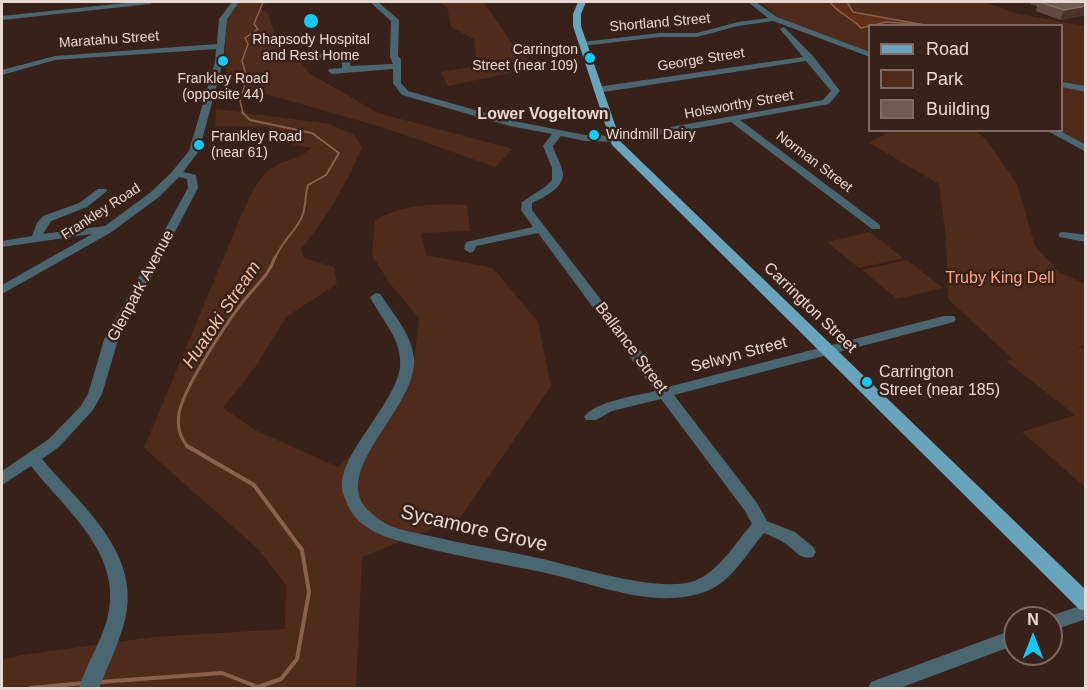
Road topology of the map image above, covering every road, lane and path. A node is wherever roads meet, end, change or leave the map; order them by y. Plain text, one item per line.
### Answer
1 (133, 2) edge
2 (150, 2) edge
3 (235, 2) edge
4 (374, 2) edge
5 (582, 2) edge
6 (752, 2) edge
7 (2, 18) edge
8 (774, 19) junction
9 (787, 27) junction
10 (582, 44) junction
11 (221, 46) junction
12 (868, 55) edge
13 (316, 57) dead end
14 (806, 58) junction
15 (395, 67) junction
16 (4, 70) edge
17 (332, 71) dead end
18 (1063, 85) edge
19 (1086, 89) edge
20 (597, 90) junction
21 (734, 120) junction
22 (1054, 132) edge
23 (558, 134) junction
24 (614, 140) junction
25 (1086, 149) edge
26 (176, 173) junction
27 (102, 191) dead end
28 (876, 227) dead end
29 (104, 229) junction
30 (541, 229) junction
31 (1063, 235) dead end
32 (37, 238) junction
33 (1086, 239) edge
34 (2, 244) edge
35 (470, 249) dead end
36 (2, 290) edge
37 (376, 297) dead end
38 (948, 319) dead end
39 (828, 351) junction
40 (665, 393) junction
41 (591, 417) dead end
42 (34, 459) junction
43 (2, 479) edge
44 (761, 525) junction
45 (807, 552) dead end
46 (1086, 603) edge
47 (1086, 610) edge
48 (1063, 619) edge
49 (1003, 641) edge
50 (89, 688) edge
51 (878, 688) edge

1 - 2 street
1 - 7 street
3 - 11 street, Frankley Road
4 - 15 street
5 - 10 main road, Carrington Street
6 - 8 street
8 - 9 street
8 - 10 street, Shortland Street
9 - 12 street
9 - 14 street
10 - 20 main road, Carrington Street
11 - 16 street, Maratahu Street
11 - 26 street, Frankley Road
13 - 15 street
14 - 20 street, George Street
14 - 21 street, Holsworthy Street
15 - 17 street
15 - 23 street, Holsworthy Street
18 - 19 street
20 - 24 main road, Carrington Street
21 - 24 street, Holsworthy Street
21 - 28 street, Norman Street
22 - 25 street
23 - 24 street, Holsworthy Street
23 - 30 street, Ballance Street
24 - 39 main road, Carrington Street
26 - 29 street, Frankley Road
26 - 42 street, Glenpark Avenue
27 - 32 street
29 - 32 street
29 - 36 street, Frankley Road
30 - 35 street
30 - 40 street, Ballance Street
31 - 33 street
32 - 34 street
37 - 44 street, Sycamore Grove
38 - 39 street, Selwyn Street
39 - 40 street, Selwyn Street
39 - 46 main road, Carrington Street
40 - 41 street, Selwyn Street
40 - 44 street, Ballance Street
42 - 43 street, Glenpark Avenue
42 - 50 street
44 - 45 street
47 - 48 street
49 - 51 street

